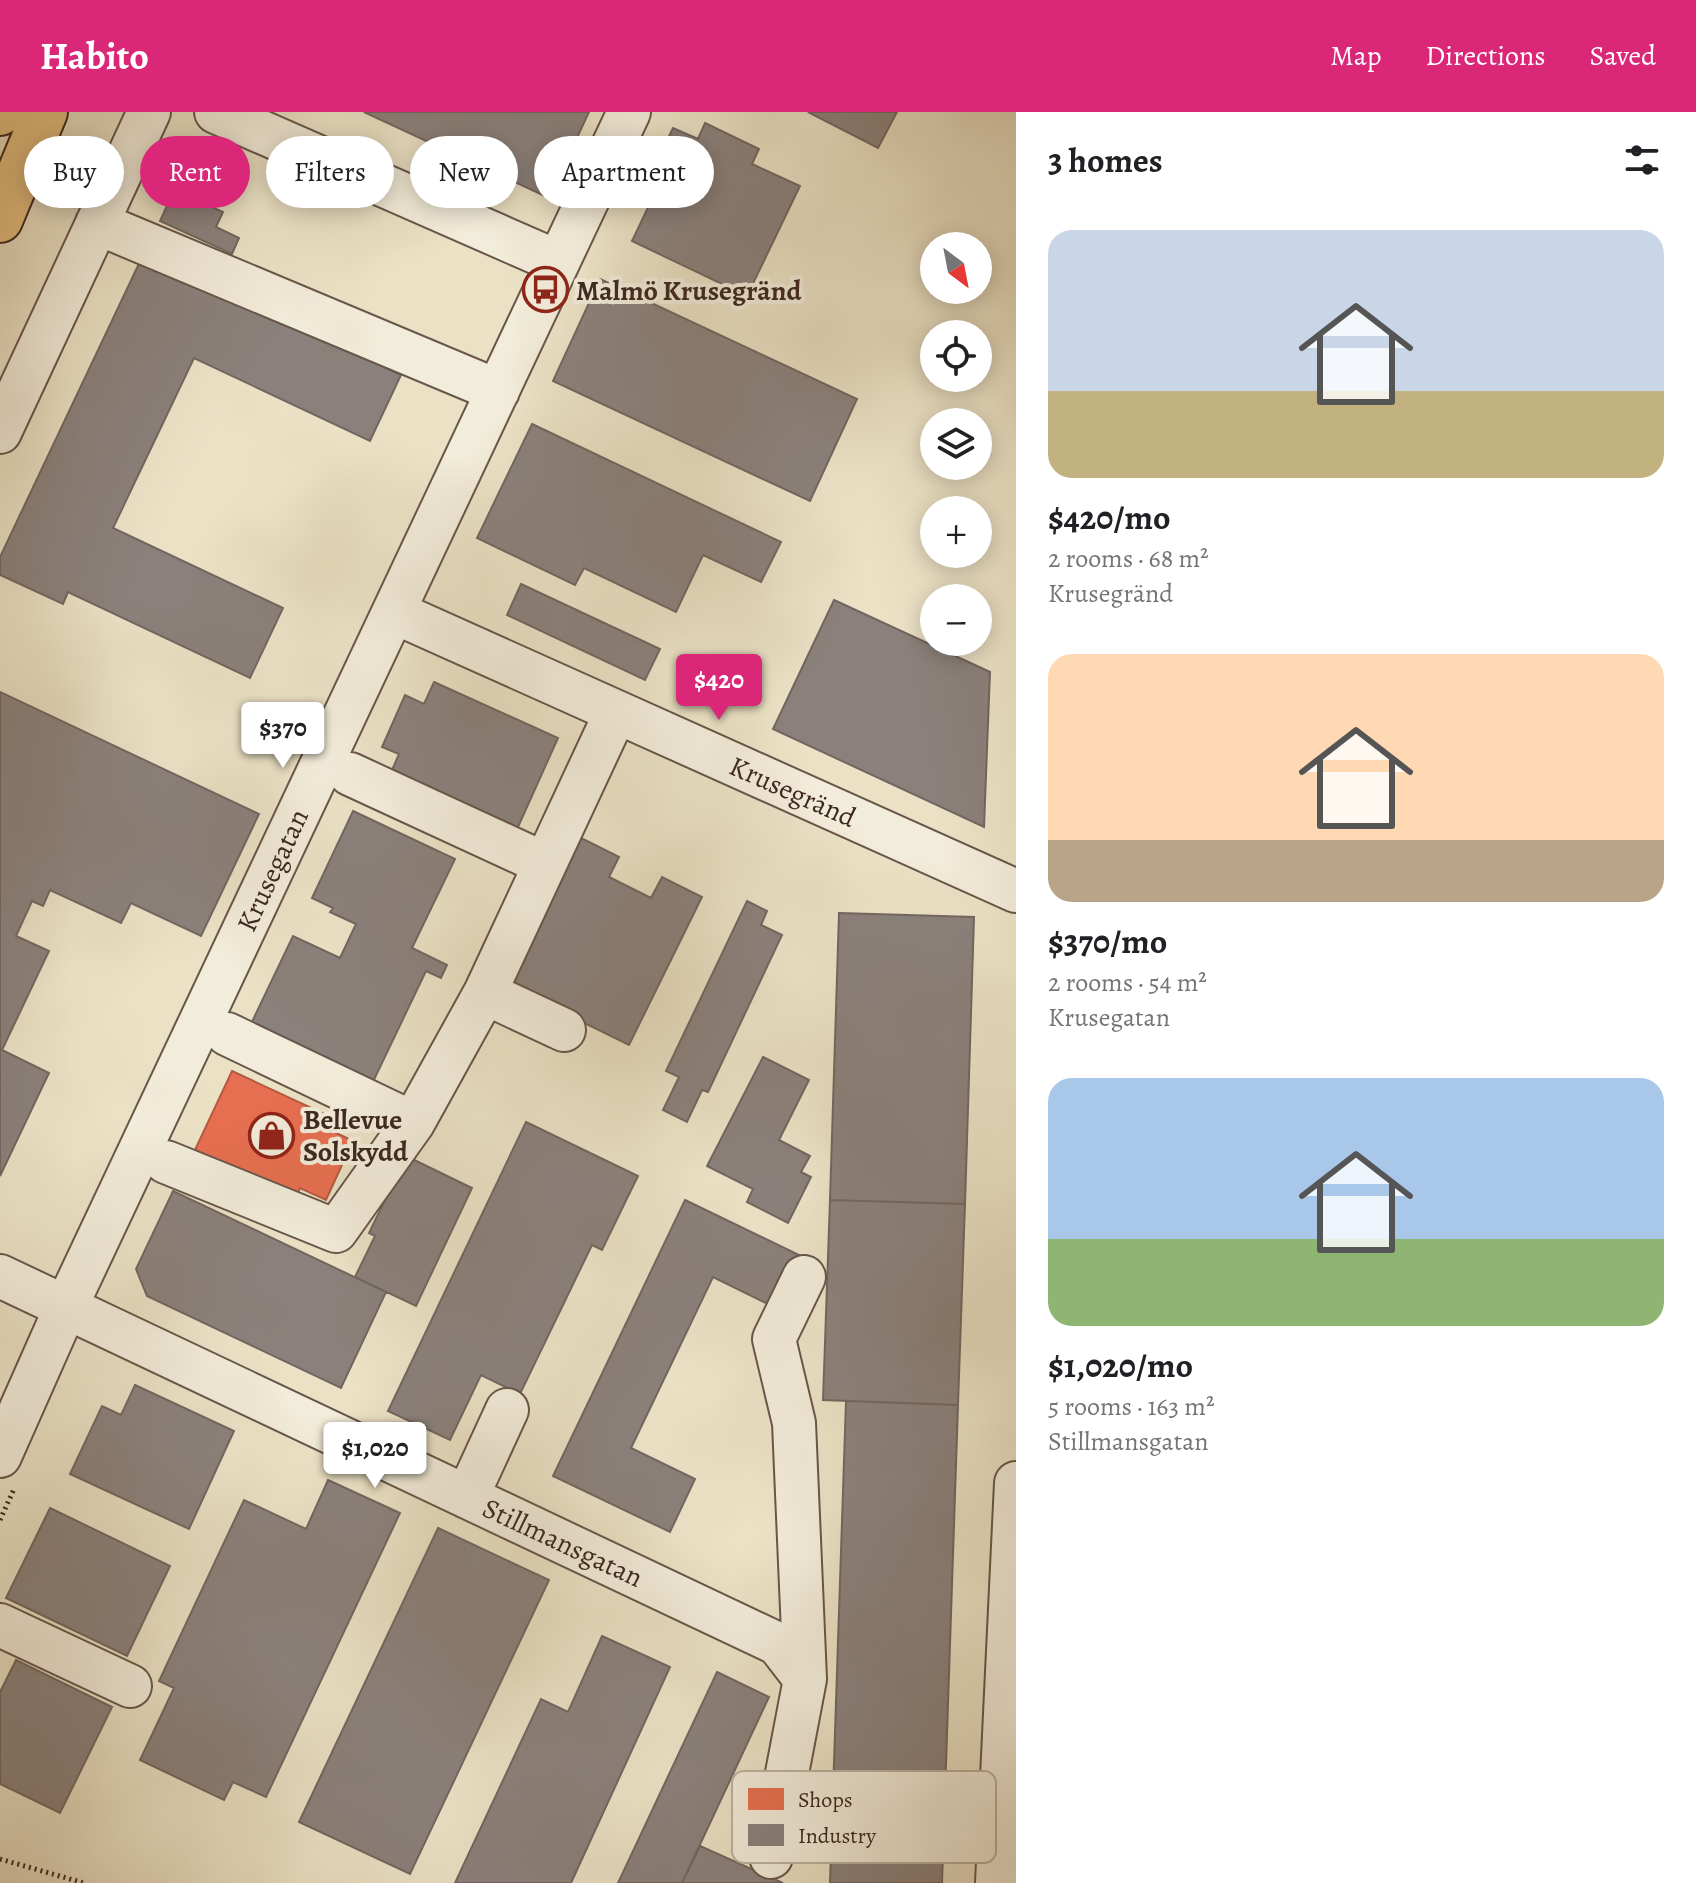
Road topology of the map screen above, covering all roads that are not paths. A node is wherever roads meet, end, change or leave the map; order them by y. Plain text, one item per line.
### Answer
1 (45, 112) edge
2 (149, 112) edge
3 (629, 112) edge
4 (228, 114) edge
5 (0, 220) edge
6 (97, 223) junction
7 (558, 262) junction
8 (498, 391) junction
9 (0, 432) edge
10 (394, 612) junction
11 (616, 712) junction
12 (350, 774) dead end
13 (545, 864) junction
14 (1016, 891) edge
15 (485, 993) junction
16 (564, 1030) dead end
17 (227, 1034) dead end
18 (413, 1123) junction
19 (166, 1162) dead end
20 (0, 1276) edge
21 (804, 1277) dead end
22 (66, 1307) junction
23 (507, 1410) dead end
24 (0, 1456) edge
25 (1016, 1483) edge
26 (467, 1497) junction
27 (0, 1625) edge
28 (805, 1679) junction
29 (130, 1686) dead end
30 (787, 1771) edge
31 (997, 1883) edge

1 - 5 highway
2 - 6 street
3 - 7 street, Krusegatan
4 - 7 street
6 - 8 street
6 - 9 street
7 - 8 street, Krusegatan
8 - 10 street, Krusegatan
10 - 11 street, Krusegränd
10 - 22 street, Krusegatan
11 - 13 street
11 - 14 street, Krusegränd
12 - 13 street
13 - 15 street
15 - 16 street
15 - 18 street
17 - 18 street
18 - 19 street
20 - 22 street, Stillmansgatan
21 - 28 street
22 - 24 street, Krusegatan
22 - 26 street, Stillmansgatan
23 - 26 street
25 - 31 street
26 - 28 street, Stillmansgatan
27 - 29 street
28 - 30 street

